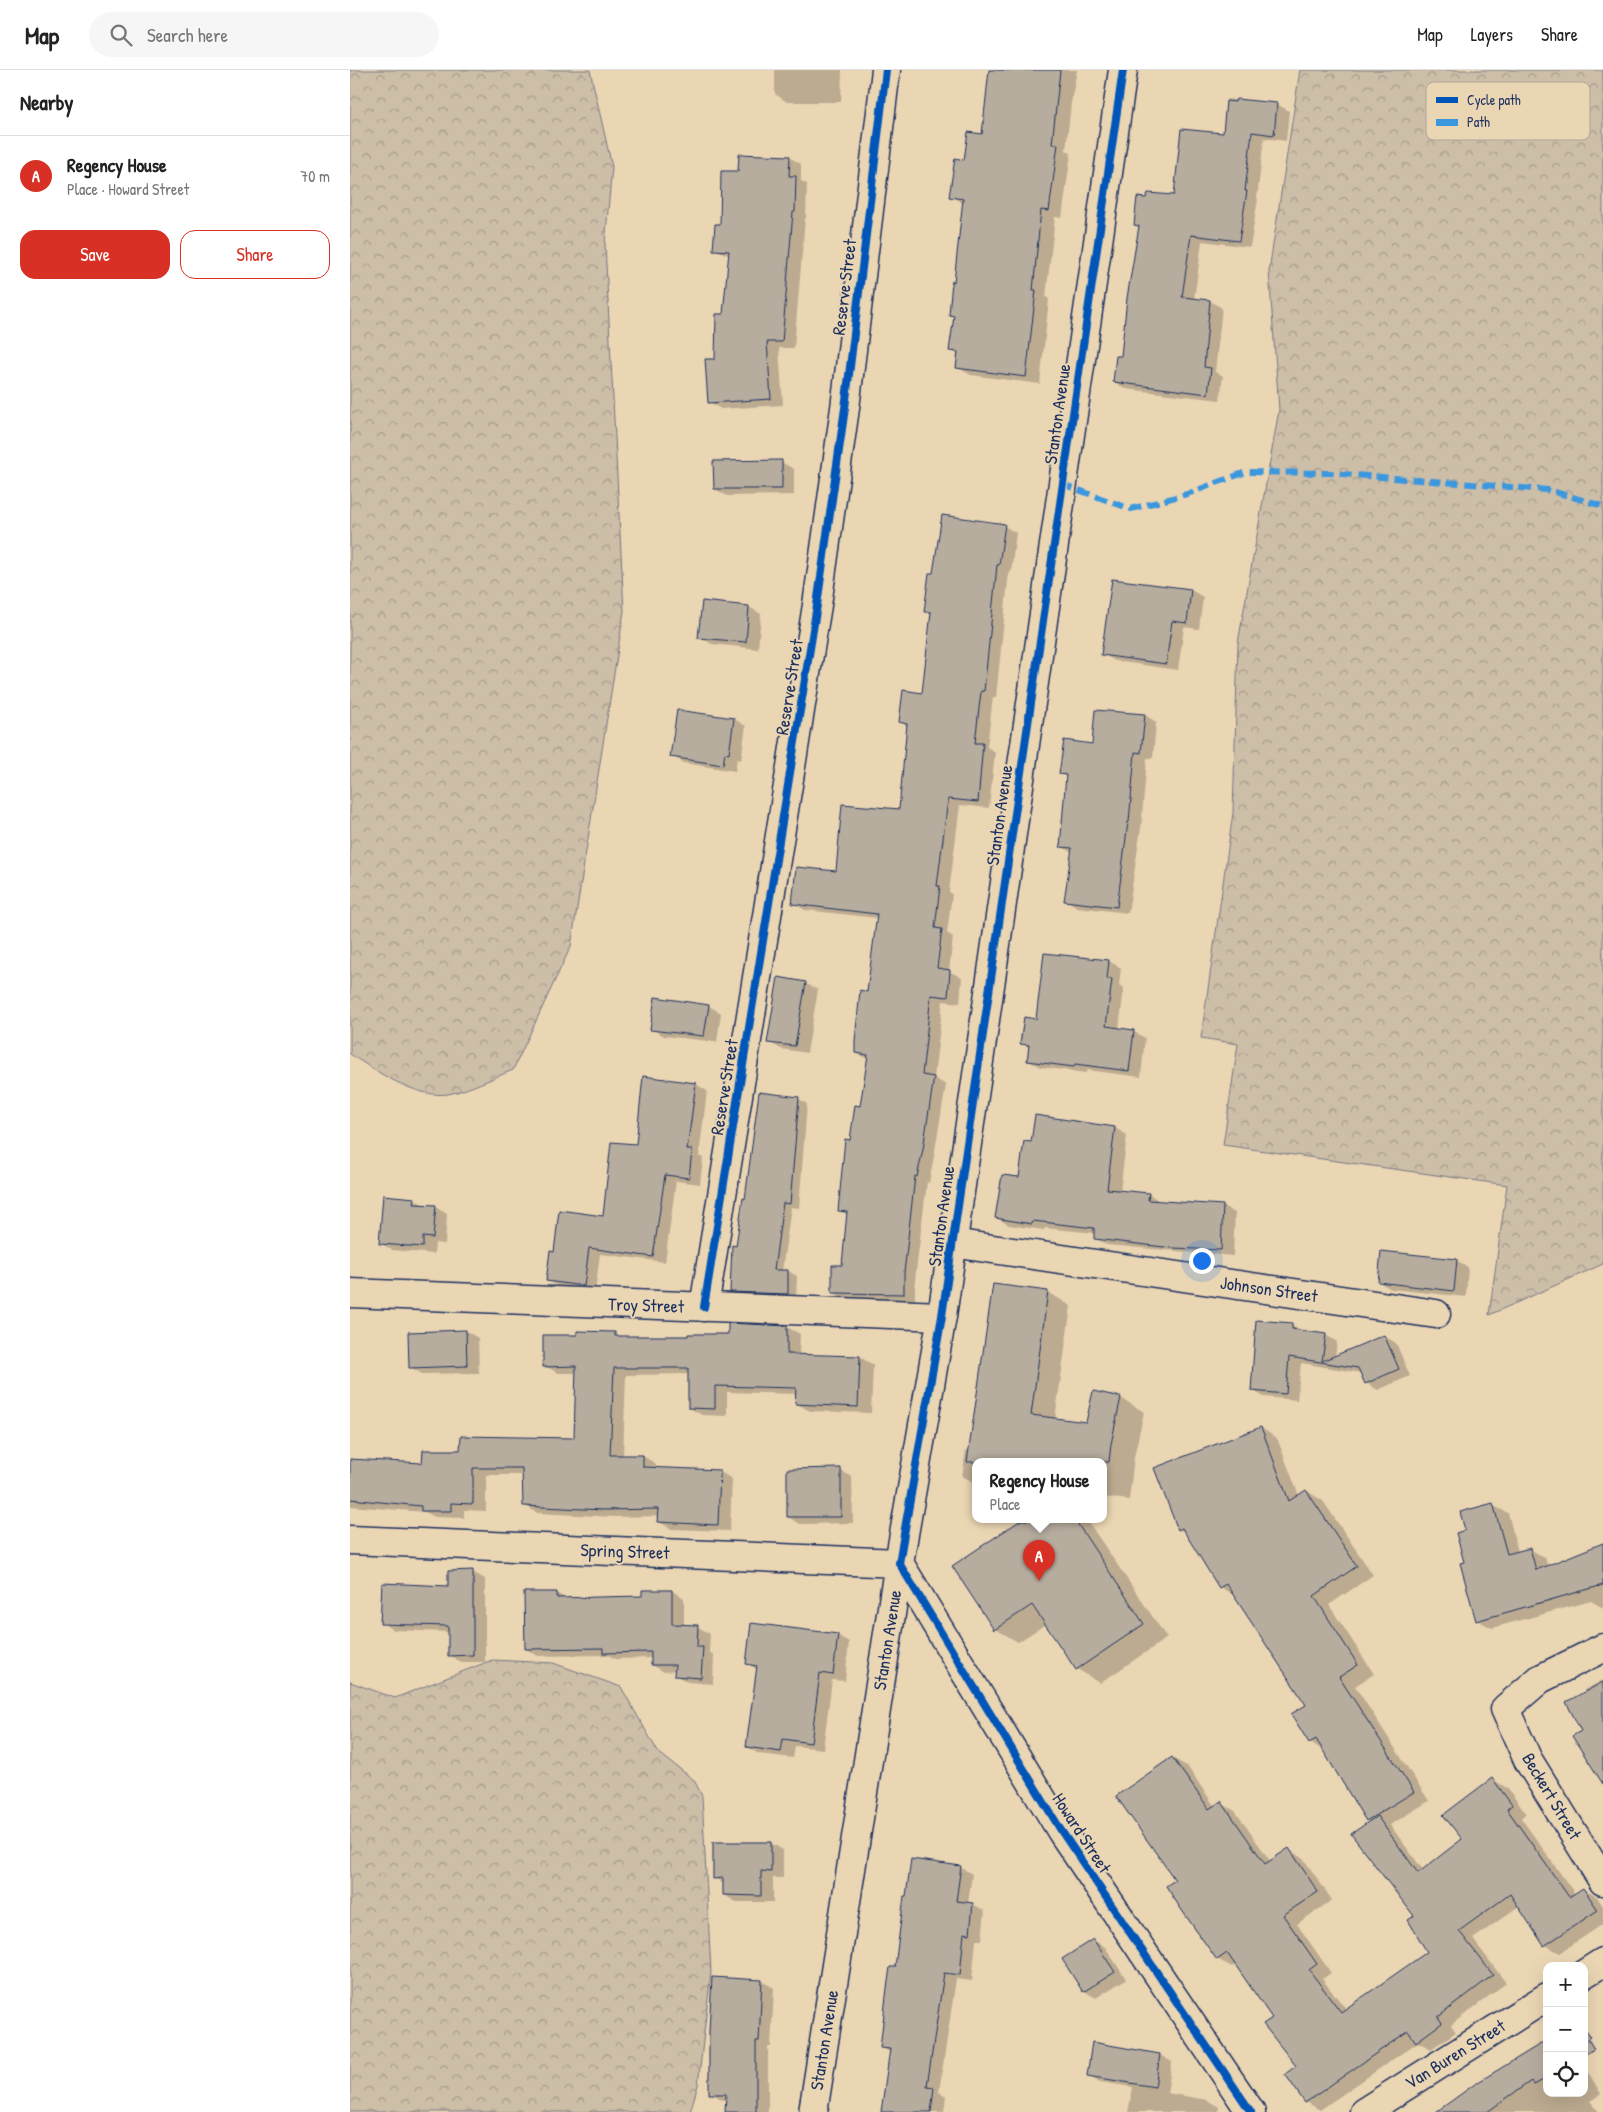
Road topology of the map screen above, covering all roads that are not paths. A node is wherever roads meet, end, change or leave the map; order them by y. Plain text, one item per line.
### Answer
1 (886, 70) edge
2 (1123, 70) edge
3 (952, 1243) junction
4 (350, 1293) edge
5 (704, 1307) junction
6 (1436, 1314) dead end
7 (942, 1316) junction
8 (350, 1540) edge
9 (899, 1563) junction
10 (1603, 1648) edge
11 (1603, 1881) edge
12 (1603, 1962) edge
13 (1588, 1971) edge
14 (1543, 1999) edge
15 (813, 2112) edge
16 (1251, 2112) edge
17 (1364, 2112) edge

1 - 5 street, Reserve Street
2 - 3 street, Stanton Avenue
3 - 6 street, Johnson Street
3 - 7 street, Stanton Avenue
4 - 5 street, Troy Street
5 - 7 street, Troy Street
7 - 9 street, Stanton Avenue
8 - 9 street, Spring Street
9 - 15 street, Stanton Avenue
9 - 16 street, Howard Street
10 - 11 street, Beckert Street
12 - 13 street
14 - 17 street, Van Buren Street

